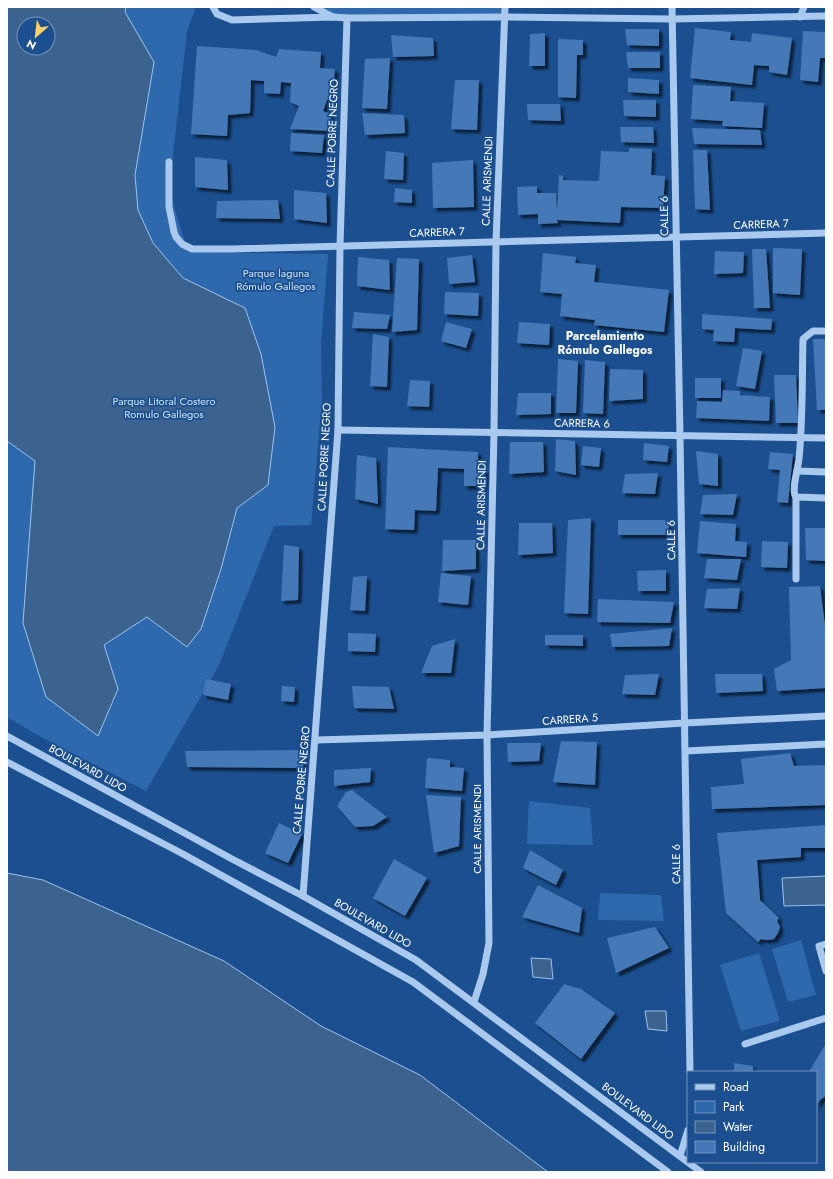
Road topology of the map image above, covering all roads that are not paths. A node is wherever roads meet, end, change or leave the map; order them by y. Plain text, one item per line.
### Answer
1 (213, 7) edge
2 (314, 7) edge
3 (504, 7) edge
4 (672, 7) edge
5 (804, 7) edge
6 (826, 16) edge
7 (333, 17) junction
8 (505, 17) junction
9 (800, 17) junction
10 (347, 18) junction
11 (672, 20) junction
12 (169, 162) dead end
13 (826, 233) edge
14 (676, 237) junction
15 (496, 242) junction
16 (340, 246) junction
17 (826, 331) edge
18 (338, 430) junction
19 (494, 432) junction
20 (680, 436) junction
21 (801, 438) junction
22 (826, 438) edge
23 (798, 471) junction
24 (826, 472) edge
25 (796, 498) junction
26 (826, 498) edge
27 (796, 579) dead end
28 (826, 716) edge
29 (685, 723) junction
30 (487, 735) junction
31 (7, 736) edge
32 (316, 740) junction
33 (826, 744) edge
34 (686, 752) junction
35 (7, 762) edge
36 (303, 896) junction
37 (826, 944) edge
38 (826, 971) edge
39 (474, 1002) junction
40 (826, 1018) edge
41 (745, 1044) dead end
42 (690, 1071) edge
43 (687, 1133) edge
44 (680, 1156) junction
45 (687, 1161) edge
46 (689, 1163) edge
47 (668, 1172) edge
48 (701, 1172) edge

1 - 7 street
2 - 7 street
3 - 8 street, CALLE ARISMENDI
4 - 11 street, CALLE 6
5 - 9 street
6 - 9 street
7 - 10 street
8 - 10 street
8 - 11 street
8 - 15 street, CALLE ARISMENDI
9 - 11 street
10 - 16 street, CALLE POBRE NEGRO
11 - 14 street, CALLE 6
12 - 16 street, CARRERA 7
13 - 14 street, CARRERA 7
14 - 15 street, CARRERA 7
14 - 20 street, CALLE 6
15 - 16 street, CARRERA 7
15 - 19 street, CALLE ARISMENDI
16 - 18 street, CALLE POBRE NEGRO
17 - 21 street
18 - 19 street, CARRERA 6
18 - 32 street, CALLE POBRE NEGRO
19 - 20 street, CARRERA 6
19 - 30 street, CALLE ARISMENDI
20 - 21 street, CARRERA 6
20 - 29 street, CALLE 6
21 - 22 street, CARRERA 6
21 - 23 street
23 - 24 street
23 - 25 street
25 - 26 street
25 - 27 street
28 - 29 street, CARRERA 5
29 - 30 street, CARRERA 5
29 - 34 street, CALLE 6
30 - 32 street, CARRERA 5
30 - 39 street, CALLE ARISMENDI
31 - 36 street, BOULEVARD LIDO
32 - 36 street, CALLE POBRE NEGRO
33 - 34 street
34 - 42 street, CALLE 6
35 - 47 street
36 - 39 street, BOULEVARD LIDO
37 - 38 street
39 - 44 street, BOULEVARD LIDO
40 - 41 street
43 - 44 street
44 - 45 street, BOULEVARD LIDO
46 - 48 street, BOULEVARD LIDO

